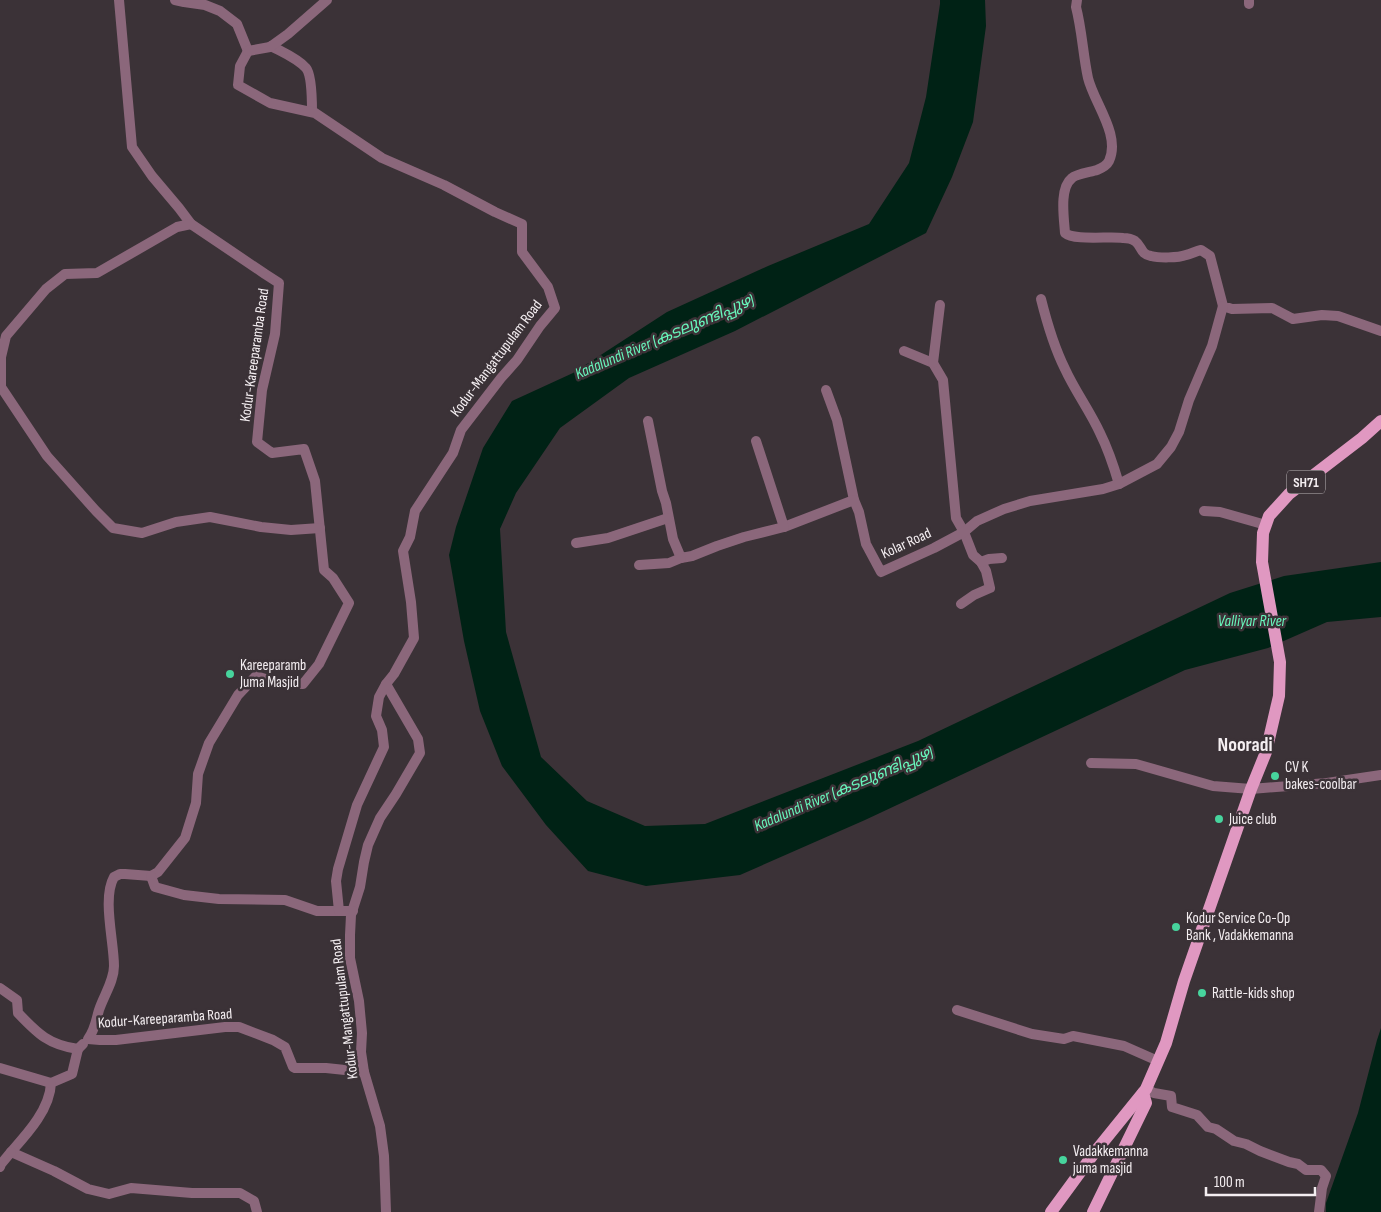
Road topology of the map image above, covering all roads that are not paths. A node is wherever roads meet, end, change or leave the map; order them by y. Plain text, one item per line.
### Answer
1 (119, 0) edge
2 (175, 0) edge
3 (327, 0) edge
4 (1078, 0) edge
5 (272, 46) junction
6 (248, 52) junction
7 (312, 112) junction
8 (191, 224) junction
9 (1041, 299) dead end
10 (940, 305) dead end
11 (1223, 306) junction
12 (1381, 330) edge
13 (904, 350) dead end
14 (933, 363) junction
15 (826, 390) dead end
16 (648, 421) dead end
17 (1381, 421) edge
18 (756, 441) dead end
19 (1119, 484) junction
20 (854, 500) junction
21 (1204, 511) dead end
22 (668, 518) junction
23 (1266, 525) junction
24 (784, 527) junction
25 (320, 528) junction
26 (964, 532) junction
27 (576, 543) dead end
28 (681, 558) junction
29 (1002, 558) dead end
30 (981, 562) junction
31 (638, 565) dead end
32 (961, 604) dead end
33 (256, 676) junction
34 (238, 684) dead end
35 (386, 684) junction
36 (1091, 764) dead end
37 (1381, 774) edge
38 (1251, 789) junction
39 (151, 876) junction
40 (339, 911) junction
41 (353, 911) junction
42 (0, 988) edge
43 (957, 1010) dead end
44 (88, 1039) junction
45 (78, 1049) junction
46 (1158, 1061) junction
47 (0, 1068) edge
48 (364, 1072) junction
49 (52, 1083) junction
50 (1145, 1091) junction
51 (11, 1152) junction
52 (0, 1165) edge
53 (257, 1212) edge
54 (386, 1212) edge
55 (1050, 1212) edge
56 (1093, 1212) edge
57 (1319, 1212) edge

1 - 8 street, Kodur-Kareeparamba Road
2 - 6 street
3 - 5 street
4 - 11 street
5 - 6 street
5 - 7 street
6 - 7 street, Kodur-Mangattupulam Road
7 - 35 street, Kodur-Mangattupulam Road
8 - 25 street, Kodur-Kareeparamba Road
8 - 25 street
9 - 19 street
10 - 14 street
11 - 12 street
11 - 19 street, Kolar Road
13 - 14 street
14 - 26 street
15 - 20 street
16 - 22 street
17 - 23 main road, SH71
18 - 24 street
19 - 26 street, Kolar Road
20 - 24 street
20 - 26 street, Kolar Road
21 - 23 street
22 - 27 street
22 - 28 street
23 - 38 main road, SH71
24 - 28 street
25 - 33 street, Kodur-Kareeparamba Road
26 - 30 street
28 - 31 street
29 - 30 street
30 - 32 street
33 - 34 street
33 - 39 street
35 - 40 street
35 - 41 street, Kodur-Mangattupulam Road
36 - 38 street
37 - 38 street
38 - 46 main road, SH71
39 - 40 street
39 - 44 street, Kodur-Kareeparamba Road
40 - 41 street
41 - 48 street, Kodur-Mangattupulam Road
42 - 45 street
43 - 46 street
44 - 45 street
44 - 48 street, Kodur-Kareeparamba Road
45 - 49 street
46 - 50 main road, SH71
47 - 49 street
48 - 54 street, Kodur-Mangattupulam Road
49 - 51 street
50 - 55 main road, SH71
50 - 56 main road
50 - 57 street
51 - 52 street
51 - 53 street

